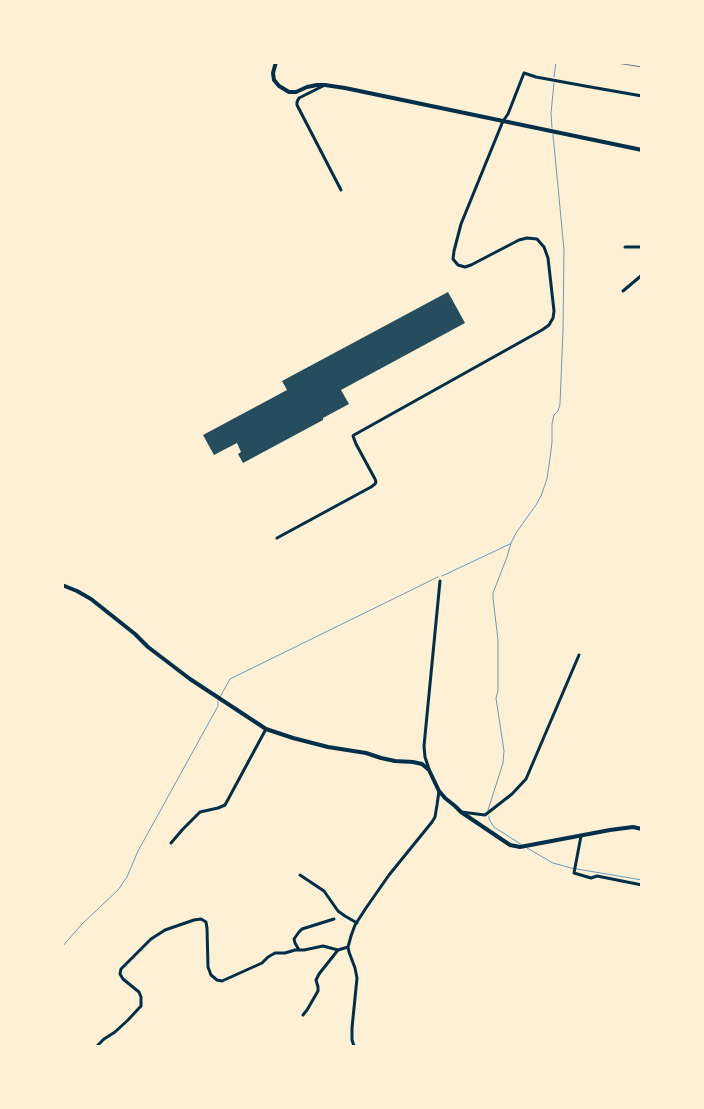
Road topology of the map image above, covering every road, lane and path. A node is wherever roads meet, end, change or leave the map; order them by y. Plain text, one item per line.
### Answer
1 (276, 62) edge
2 (325, 85) junction
3 (642, 96) edge
4 (503, 121) junction
5 (642, 150) edge
6 (341, 190) dead end
7 (625, 247) dead end
8 (642, 247) edge
9 (642, 275) edge
10 (623, 291) dead end
11 (277, 538) dead end
12 (440, 581) dead end
13 (62, 585) edge
14 (579, 655) dead end
15 (266, 729) junction
16 (429, 770) junction
17 (439, 791) junction
18 (461, 812) junction
19 (642, 828) edge
20 (581, 836) junction
21 (171, 843) dead end
22 (300, 876) dead end
23 (642, 885) edge
24 (334, 919) dead end
25 (357, 922) junction
26 (348, 947) junction
27 (299, 950) junction
28 (338, 950) junction
29 (303, 1015) dead end
30 (97, 1046) edge
31 (354, 1046) edge

1 - 2 street
2 - 4 street
2 - 6 street
3 - 4 street
4 - 5 street
4 - 11 street
7 - 8 street
9 - 10 street
12 - 16 street
13 - 15 street
14 - 18 street
15 - 16 street
15 - 21 street
16 - 17 street
17 - 18 street
17 - 25 street
18 - 20 street
19 - 20 street
20 - 23 street
22 - 25 street
24 - 27 street
25 - 26 street
26 - 28 street
26 - 31 street
27 - 28 street
27 - 30 street
28 - 29 street

